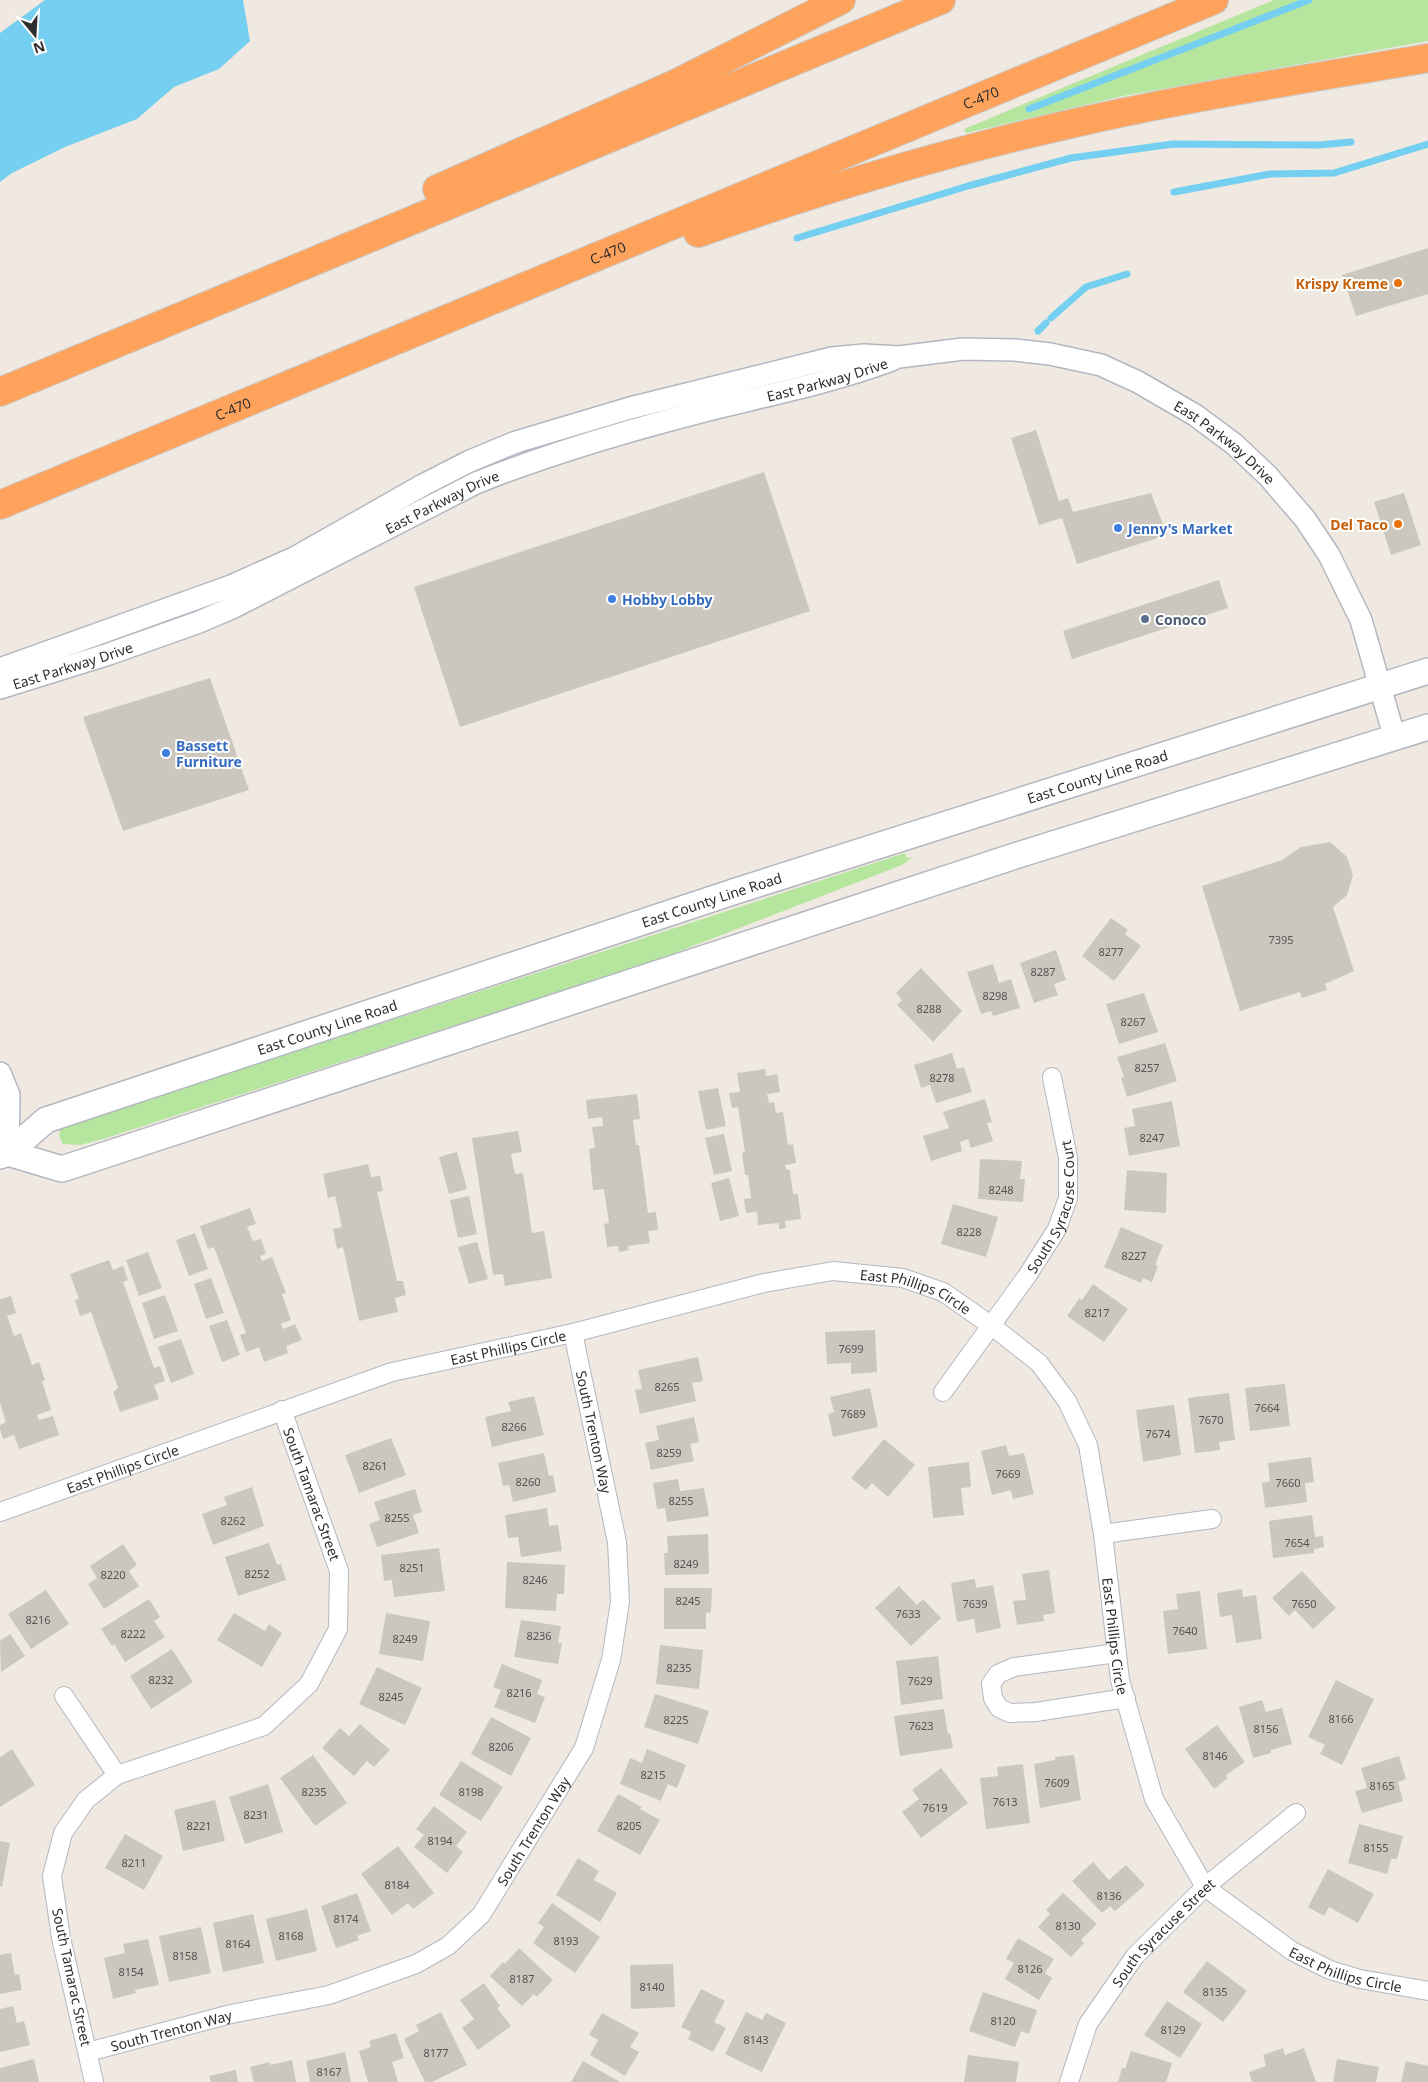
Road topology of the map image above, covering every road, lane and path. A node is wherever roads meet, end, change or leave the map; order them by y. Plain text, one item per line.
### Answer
1 (841, 0) edge
2 (941, 0) edge
3 (1214, 0) edge
4 (1428, 58) edge
5 (1357, 70) junction
6 (1428, 76) edge
7 (295, 269) junction
8 (529, 284) junction
9 (899, 357) junction
10 (0, 392) edge
11 (0, 505) edge
12 (0, 669) edge
13 (1428, 671) edge
14 (1381, 687) junction
15 (0, 688) edge
16 (1428, 727) edge
17 (1395, 738) junction
18 (0, 1073) edge
19 (1052, 1077) dead end
20 (3, 1150) edge
21 (992, 1326) junction
22 (573, 1333) junction
23 (942, 1392) dead end
24 (282, 1410) junction
25 (0, 1512) edge
26 (1212, 1519) dead end
27 (1102, 1534) junction
28 (1117, 1653) junction
29 (64, 1696) dead end
30 (1126, 1698) junction
31 (117, 1776) junction
32 (1296, 1813) dead end
33 (1205, 1887) junction
34 (1428, 1992) edge
35 (88, 2052) junction
36 (94, 2082) edge
37 (1069, 2082) edge

1 - 7 highway
2 - 7 highway
3 - 8 highway, C-470
4 - 5 highway
5 - 6 highway
5 - 8 highway
7 - 10 highway
8 - 11 highway, C-470
9 - 12 street, East Parkway Drive
9 - 14 street, East Parkway Drive
9 - 15 street, East Parkway Drive
13 - 14 main road, East County Line Road
14 - 17 street, East Parkway Drive
14 - 20 main road, East County Line Road
16 - 17 main road
17 - 20 main road
18 - 20 street
19 - 21 street, South Syracuse Court
21 - 22 street, East Phillips Circle
21 - 23 street, South Syracuse Court
21 - 27 street, East Phillips Circle
22 - 24 street, East Phillips Circle
22 - 35 street, South Trenton Way
24 - 25 street, East Phillips Circle
24 - 31 street, South Tamarac Street
26 - 27 street
27 - 28 street, East Phillips Circle
28 - 30 street, East Phillips Circle
28 - 30 street
29 - 31 street
30 - 33 street, East Phillips Circle
31 - 35 street, South Tamarac Street
32 - 33 street, South Syracuse Street
33 - 34 street, East Phillips Circle
33 - 37 street, South Syracuse Street
35 - 36 street, South Tamarac Street

